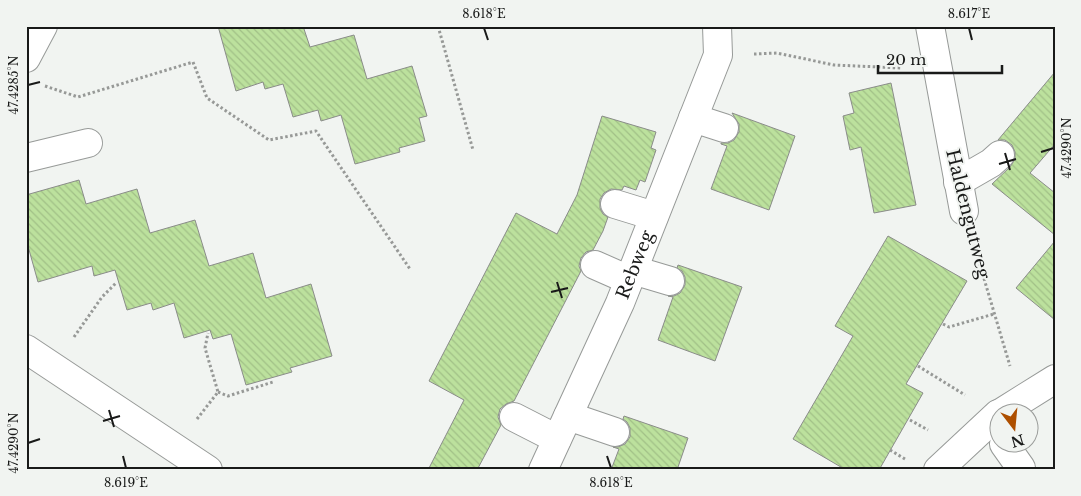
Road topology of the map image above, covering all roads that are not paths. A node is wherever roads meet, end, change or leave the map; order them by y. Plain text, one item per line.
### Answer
1 (43, 26) edge
2 (717, 26) edge
3 (930, 26) edge
4 (26, 58) edge
5 (693, 118) junction
6 (724, 128) dead end
7 (88, 143) dead end
8 (1000, 155) dead end
9 (26, 158) edge
10 (958, 182) junction
11 (615, 204) dead end
12 (964, 211) road end
13 (654, 216) junction
14 (595, 265) dead end
15 (631, 275) junction
16 (670, 281) dead end
17 (26, 349) edge
18 (1055, 379) edge
19 (1023, 404) edge
20 (514, 417) dead end
21 (563, 428) junction
22 (988, 431) edge
23 (615, 432) dead end
24 (1015, 454) edge
25 (1021, 468) dead end
26 (208, 470) edge
27 (543, 470) edge
28 (938, 470) edge

1 - 4 street
2 - 5 street, Rebweg
3 - 10 street, Haldengutweg
5 - 6 street
5 - 13 street, Rebweg
7 - 9 street
8 - 10 street
10 - 12 street, Haldengutweg
11 - 13 street
13 - 15 street, Rebweg
14 - 15 street
15 - 16 street
15 - 21 street, Rebweg
17 - 26 street
18 - 19 street
20 - 21 street
21 - 23 street
21 - 27 street, Rebweg
22 - 28 street
24 - 25 street

